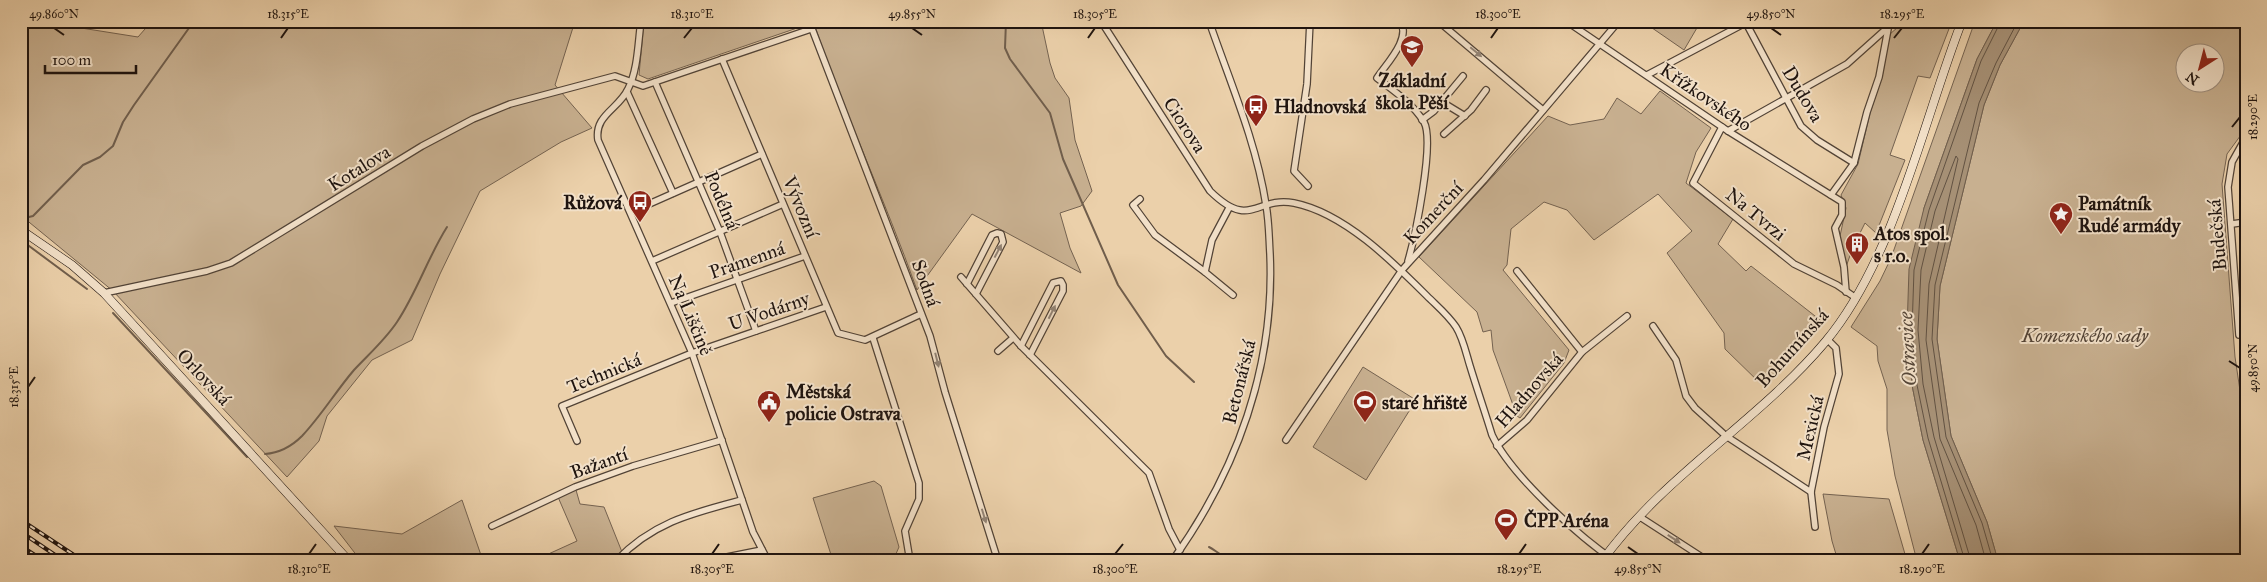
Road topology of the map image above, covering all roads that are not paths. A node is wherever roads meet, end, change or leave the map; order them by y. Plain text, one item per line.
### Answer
1 (641, 21) edge
2 (809, 21) edge
3 (1101, 21) edge
4 (1209, 21) edge
5 (1310, 21) edge
6 (1400, 21) edge
7 (1438, 21) edge
8 (1566, 21) edge
9 (1619, 21) edge
10 (1895, 21) edge
11 (1962, 21) edge
12 (1747, 22) edge
13 (811, 29) junction
14 (1888, 29) junction
15 (1599, 44) junction
16 (722, 59) junction
17 (1647, 75) junction
18 (1463, 76) dead end
19 (632, 82) junction
20 (655, 82) junction
21 (1486, 90) dead end
22 (627, 92) junction
23 (1786, 98) junction
24 (1442, 102) junction
25 (1543, 110) junction
26 (1465, 116) junction
27 (1422, 120) junction
28 (1725, 129) junction
29 (1444, 134) dead end
30 (2246, 137) edge
31 (762, 154) junction
32 (1854, 163) junction
33 (699, 182) junction
34 (1308, 186) dead end
35 (673, 193) junction
36 (1831, 195) junction
37 (1140, 199) dead end
38 (783, 204) junction
39 (1267, 206) junction
40 (1229, 208) junction
41 (631, 212) junction
42 (2246, 222) edge
43 (2232, 224) junction
44 (21, 230) edge
45 (720, 232) junction
46 (805, 256) junction
47 (652, 261) junction
48 (1407, 263) junction
49 (1402, 270) junction
50 (1517, 271) dead end
51 (1205, 272) junction
52 (961, 277) dead end
53 (737, 279) junction
54 (967, 284) junction
55 (1846, 292) junction
56 (104, 293) junction
57 (976, 294) junction
58 (1233, 295) dead end
59 (1856, 298) junction
60 (671, 303) junction
61 (826, 307) junction
62 (922, 314) junction
63 (1626, 316) dead end
64 (1653, 326) dead end
65 (756, 331) junction
66 (2240, 335) dead end
67 (872, 338) junction
68 (1013, 338) junction
69 (1827, 339) junction
70 (1021, 346) junction
71 (998, 351) dead end
72 (1582, 352) junction
73 (692, 353) junction
74 (1030, 355) junction
75 (1726, 436) junction
76 (722, 440) junction
77 (1286, 440) dead end
78 (577, 441) dead end
79 (1498, 446) junction
80 (1812, 492) junction
81 (742, 500) junction
82 (1640, 516) junction
83 (492, 526) dead end
84 (1815, 527) dead end
85 (762, 550) junction
86 (1180, 550) junction
87 (997, 558) edge
88 (1605, 558) edge
89 (349, 561) edge
90 (616, 561) edge
91 (707, 561) edge
92 (768, 561) edge
93 (910, 561) edge
94 (980, 561) edge
95 (1172, 561) edge
96 (1615, 561) edge
97 (1708, 561) edge

1 - 19 street, Na Liščině
2 - 13 street, Sodná
3 - 40 street, Ciorova
4 - 39 street
5 - 34 street
6 - 27 street
7 -> 25 street
8 - 15 street, Křížkovského
9 - 15 street, Komerční
10 - 14 street
11 - 59 main road, Bohumínská
12 - 17 street
12 - 23 street, Dudova
13 - 16 street
13 - 62 street, Sodná
14 - 23 street
14 - 32 street
15 - 17 street, Křížkovského
15 - 25 street, Komerční
16 - 20 street
16 - 31 street, Vývozní
17 - 28 street, Křížkovského
18 - 24 street
19 - 20 street
19 - 22 street, Na Liščině
19 - 56 street, Kotalova
20 - 33 street, Podélná
21 - 26 street
22 - 35 street
22 - 41 street, Na Liščině
23 - 28 street
23 - 32 street, Dudova
24 - 26 street
24 - 27 street
25 - 48 street, Komerční
26 - 29 street
27 - 48 street
28 - 36 street, Křížkovského
28 - 55 street, Na Tvrzi
30 - 43 street, Budečská
31 - 33 street
31 - 38 street, Vývozní
32 - 36 street
33 - 35 street
33 - 45 street, Podélná
35 - 41 street
36 - 55 street
37 - 51 street
38 - 45 street
38 - 46 street, Vývozní
39 - 40 street
39 - 49 street, Hladnovská
39 - 86 street, Betonářská
40 - 51 street
41 - 47 street, Na Liščině
42 - 43 street
43 - 66 street, Budečská
44 - 56 main road, Orlovská
45 - 47 street
45 - 53 street, Podélná
46 - 53 street, Pramenná
46 - 61 street, Vývozní
47 - 60 street, Na Liščině
48 - 49 street, Komerční
49 - 77 street, Komerční
49 - 79 street, Hladnovská
50 - 72 street, Hladnovská
51 - 58 street
52 - 54 street
53 - 60 street, Pramenná
53 - 65 street, Podélná
54 - 57 street
57 -> 54 street
55 - 59 street, Na Tvrzi
56 - 89 main road, Orlovská
57 - 68 street
59 - 69 main road, Bohumínská
60 - 73 street, Na Liščině
61 - 65 street, U Vodárny
61 - 67 street, Vývozní
62 - 67 street, Vývozní
62 -> 87 street, Sodná
63 - 72 street, Hladnovská
64 - 75 street
65 - 73 street, U Vodárny
67 - 93 street
68 - 70 street
68 - 71 street
69 - 75 main road, Bohumínská
69 - 80 street, Mexická
70 - 74 street
74 -> 70 street
72 - 79 street, Hladnovská
73 - 76 street, Na Liščině
73 - 78 street, Technická
74 - 86 street
75 - 80 street
75 - 82 main road, Bohumínská
76 - 81 street, Na Liščině
76 - 83 street, Bažantí
79 - 88 street, Hladnovská
80 - 84 street, Mexická
81 - 85 street, Na Liščině
81 - 90 street
82 - 88 main road, Bohumínská
82 -> 97 street
85 - 91 street
85 - 92 street, Na Liščině
86 - 95 street, Betonářská
87 - 94 street
88 - 96 street, Hladnovská

